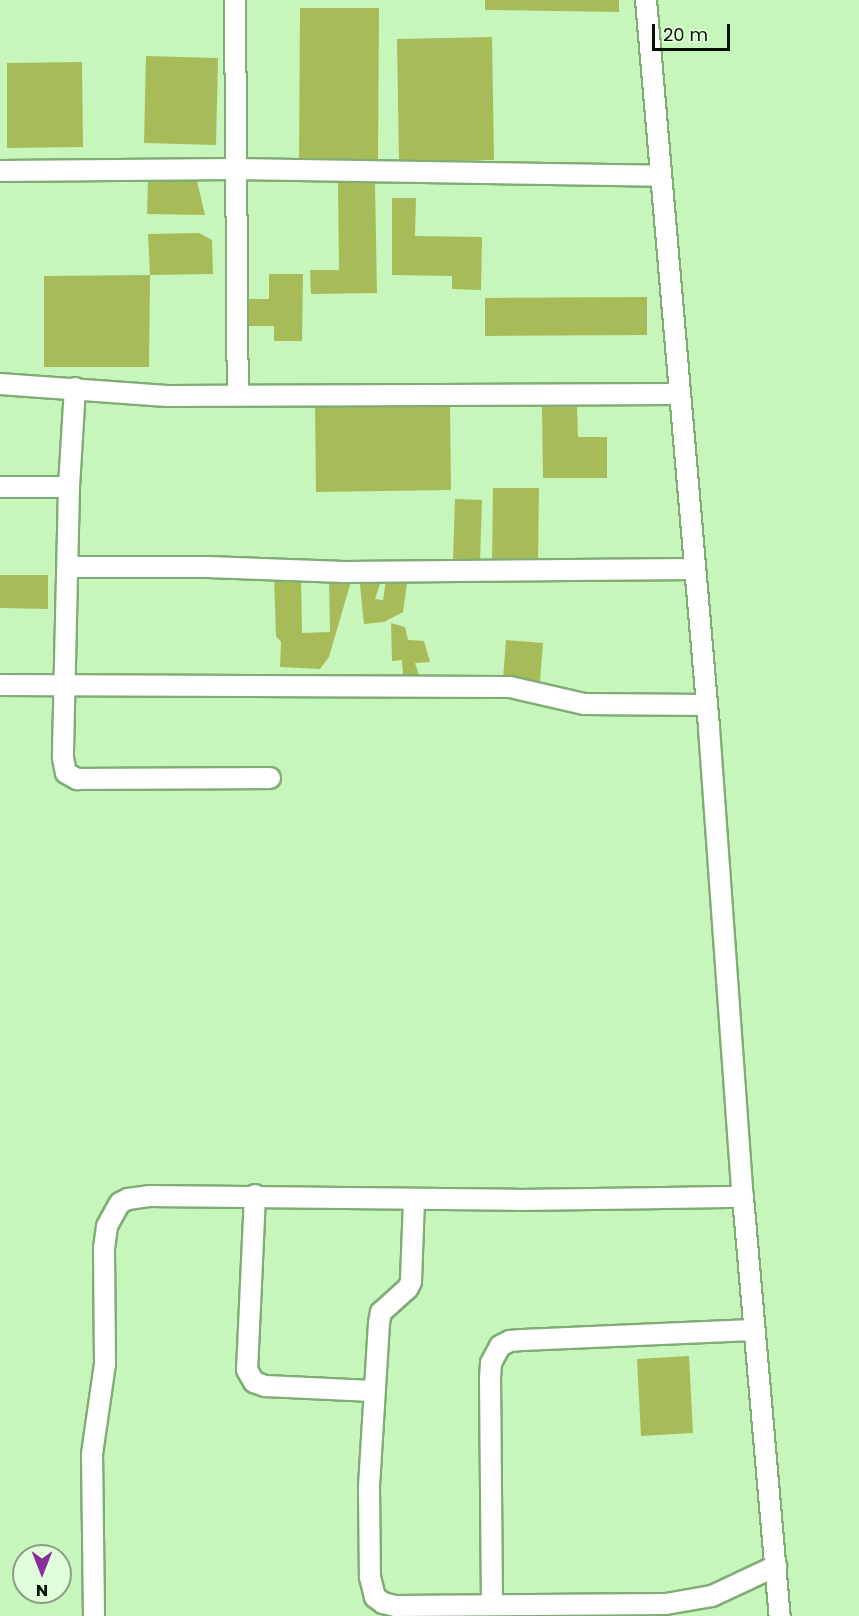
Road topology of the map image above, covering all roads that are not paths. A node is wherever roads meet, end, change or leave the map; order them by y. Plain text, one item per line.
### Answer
1 (235, 0) edge
2 (646, 0) edge
3 (234, 169) junction
4 (0, 171) edge
5 (661, 176) junction
6 (0, 384) edge
7 (75, 388) junction
8 (238, 394) junction
9 (678, 394) junction
10 (0, 487) edge
11 (69, 487) junction
12 (69, 567) junction
13 (695, 570) junction
14 (0, 685) edge
15 (66, 687) junction
16 (707, 705) junction
17 (270, 778) dead end
18 (255, 1195) junction
19 (743, 1197) junction
20 (414, 1199) junction
21 (754, 1330) junction
22 (374, 1391) junction
23 (776, 1566) junction
24 (492, 1604) junction
25 (94, 1616) edge
26 (780, 1616) edge

1 - 3 street
2 - 5 street
3 - 4 street
3 - 5 street
3 - 8 street
5 - 9 street
6 - 7 street
7 - 8 street
7 - 11 street
8 - 9 street
9 - 13 street
10 - 11 street
11 - 12 street
12 - 13 street
12 - 15 street
13 - 16 street
14 - 15 street
15 - 16 street
15 - 17 street
16 - 19 street
18 - 20 street
18 - 22 street
18 - 25 street
19 - 20 street
19 - 21 street
20 - 22 street
21 - 23 street
21 - 24 street
22 - 24 street
23 - 24 street
23 - 26 street

